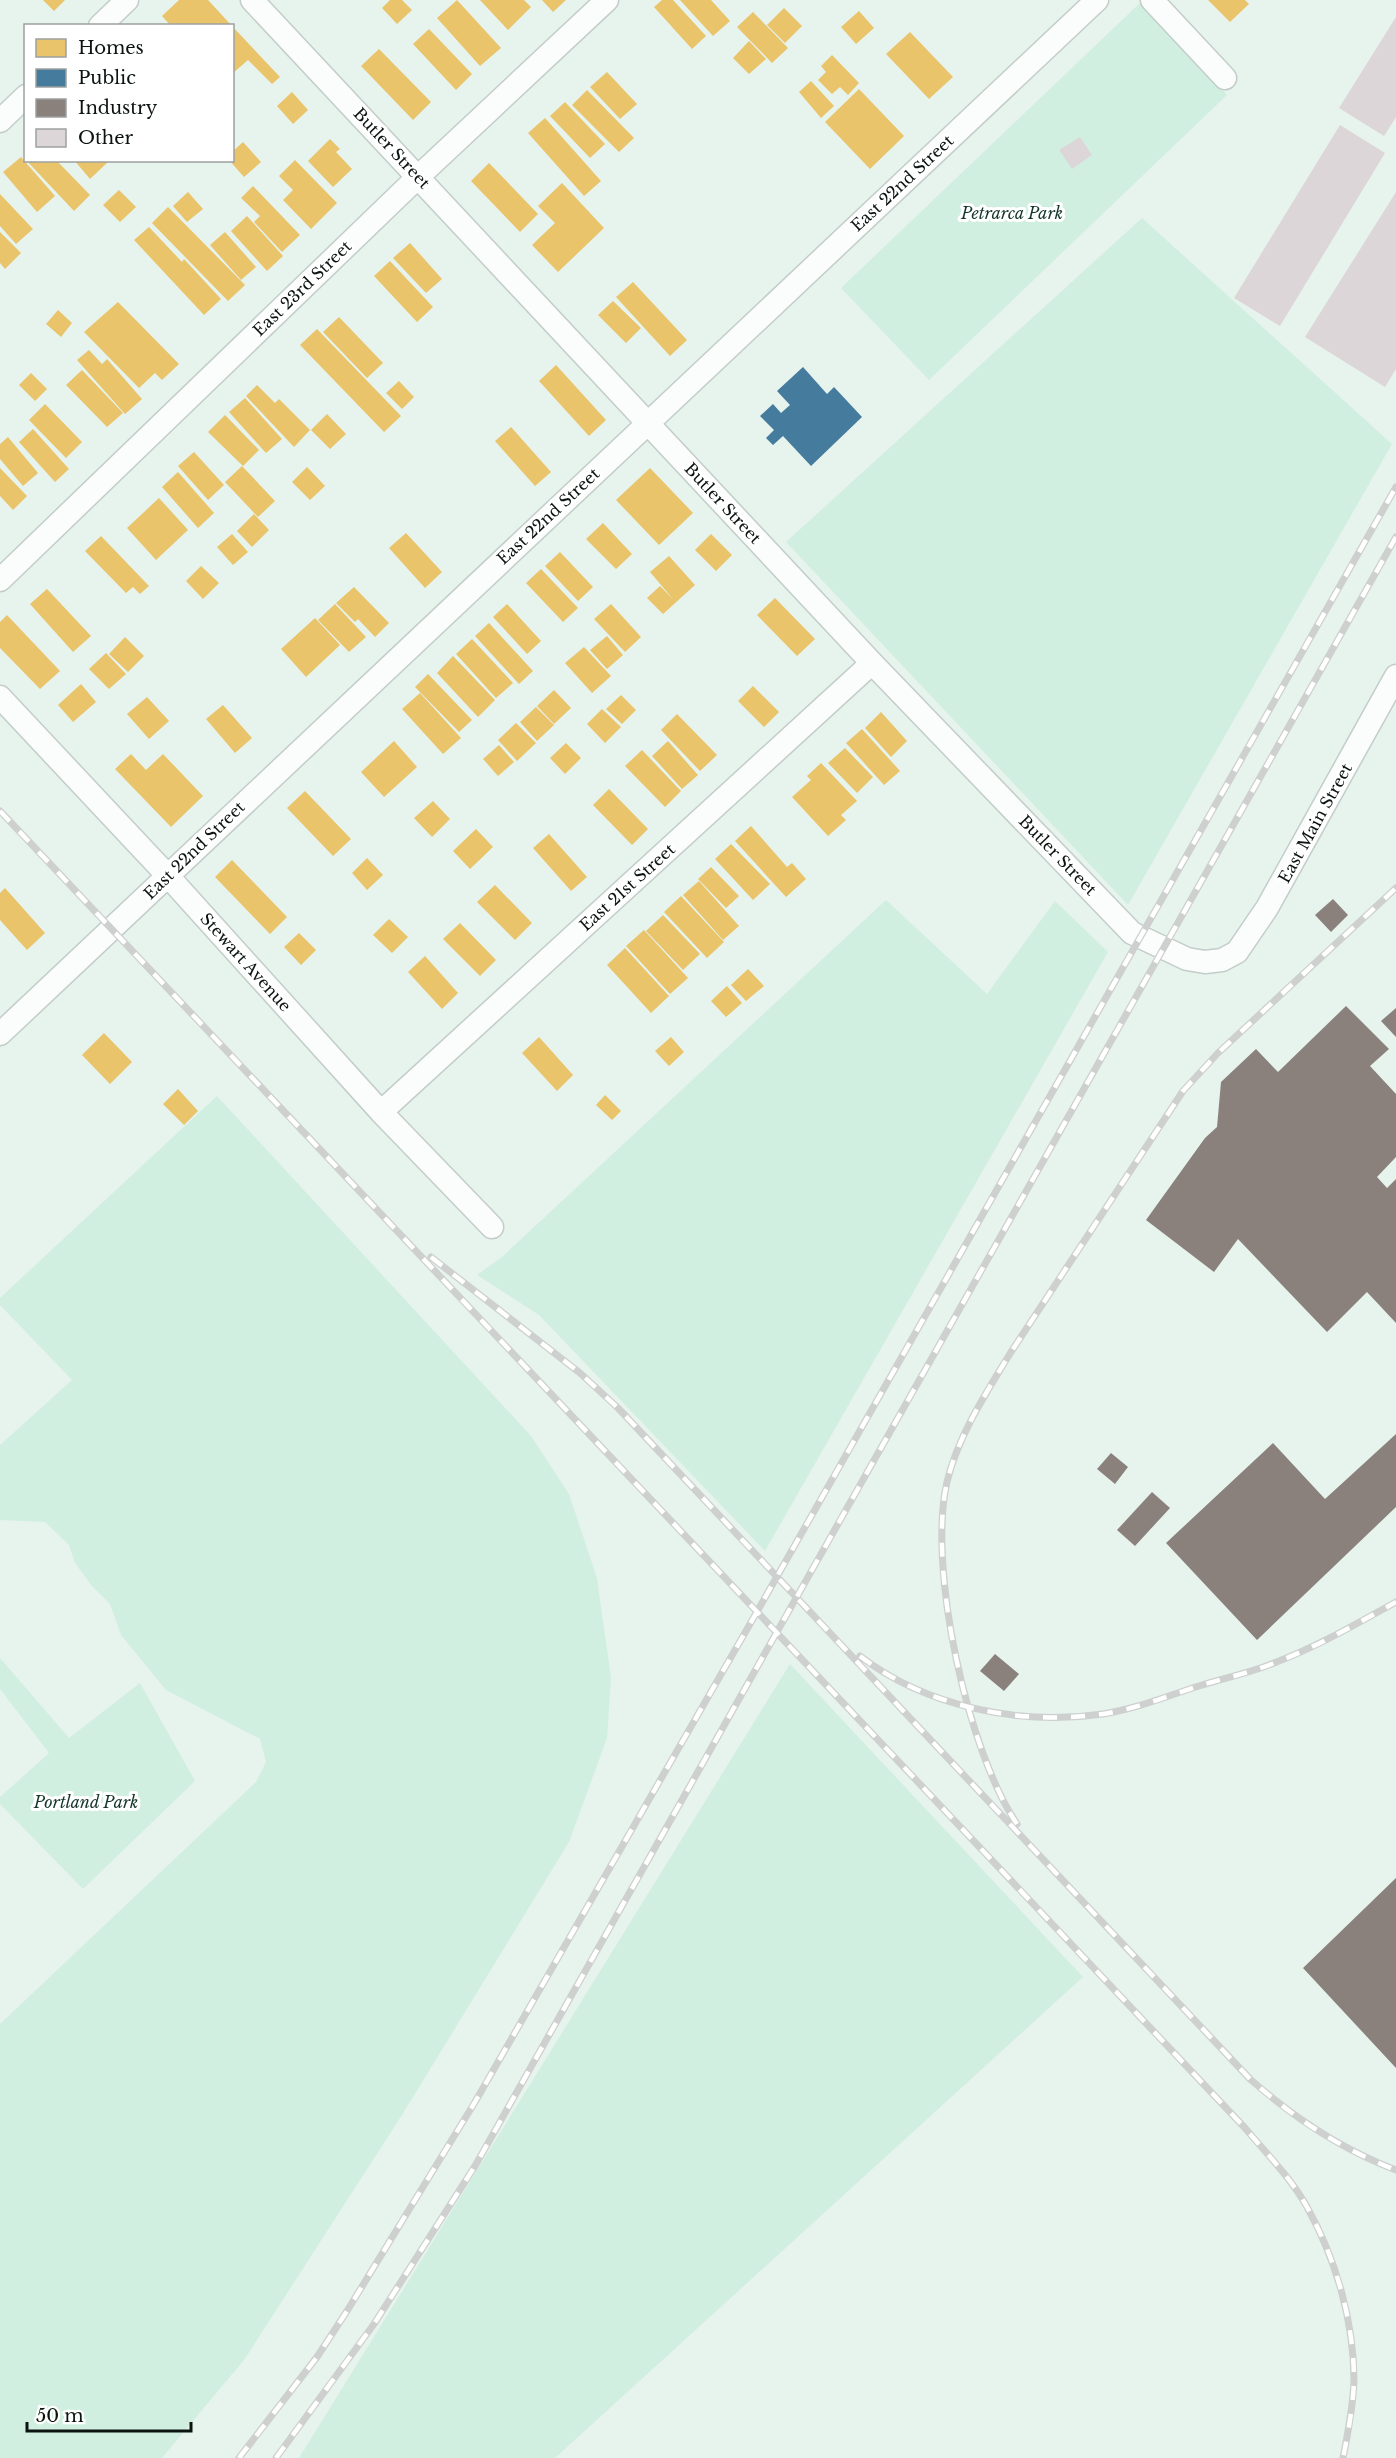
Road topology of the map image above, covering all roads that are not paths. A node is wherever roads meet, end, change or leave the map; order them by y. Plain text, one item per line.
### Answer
1 (127, 0) edge
2 (252, 0) edge
3 (607, 0) edge
4 (1097, 0) edge
5 (1152, 0) edge
6 (102, 24) edge
7 (1225, 78) dead end
8 (24, 98) edge
9 (0, 121) edge
10 (418, 176) junction
11 (648, 423) junction
12 (0, 580) edge
13 (872, 663) junction
14 (1396, 676) edge
15 (0, 697) edge
16 (167, 875) junction
17 (1222, 960) joint
18 (0, 1034) edge
19 (381, 1112) junction
20 (492, 1227) dead end

1 - 6 street
2 - 10 street, Butler Street
3 - 10 street, East 23rd Street
4 - 11 street, East 22nd Street
5 - 7 street
8 - 9 street
10 - 11 street, Butler Street
10 - 12 street, East 23rd Street
11 - 13 street, Butler Street
11 - 16 street, East 22nd Street
13 - 17 street, Butler Street
13 - 19 street, East 21st Street
14 - 17 street, East Main Street
15 - 16 street, Stewart Avenue
16 - 18 street, East 22nd Street
16 - 19 street, Stewart Avenue
19 - 20 street, Stewart Avenue

